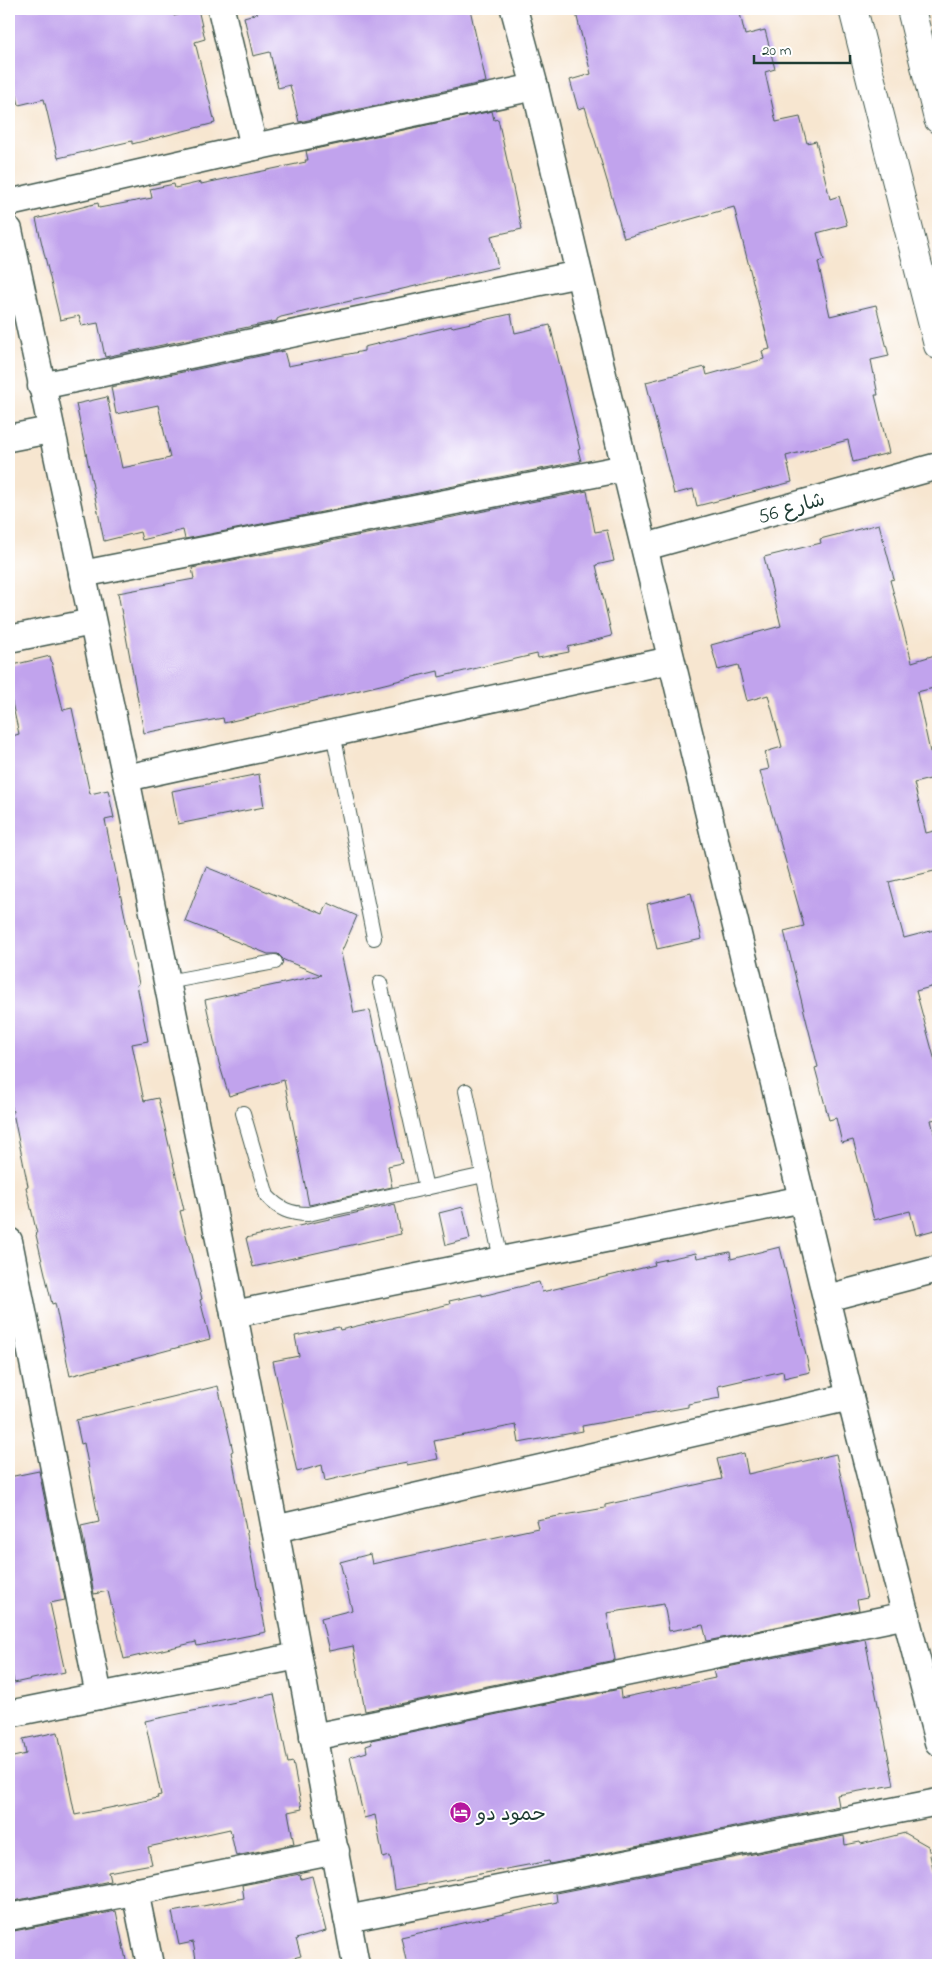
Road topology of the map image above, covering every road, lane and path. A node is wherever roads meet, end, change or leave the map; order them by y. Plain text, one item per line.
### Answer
1 (220, 9) edge
2 (514, 9) edge
3 (853, 9) edge
4 (911, 9) edge
5 (535, 87) junction
6 (938, 119) edge
7 (254, 147) junction
8 (9, 203) edge
9 (9, 230) edge
10 (579, 274) junction
11 (938, 345) edge
12 (41, 386) junction
13 (50, 430) junction
14 (9, 438) edge
15 (938, 466) edge
16 (625, 468) junction
17 (645, 547) junction
18 (82, 574) junction
19 (92, 622) junction
20 (9, 639) edge
21 (671, 660) junction
22 (333, 733) junction
23 (126, 778) junction
24 (374, 938) dead end
25 (275, 962) dead end
26 (167, 982) junction
27 (380, 983) dead end
28 (466, 1091) dead end
29 (244, 1113) dead end
30 (484, 1175) junction
31 (426, 1188) junction
32 (804, 1199) junction
33 (9, 1241) edge
34 (501, 1260) junction
35 (938, 1269) edge
36 (827, 1298) junction
37 (234, 1314) junction
38 (850, 1397) junction
39 (275, 1529) junction
40 (907, 1616) junction
41 (298, 1656) junction
42 (99, 1696) junction
43 (9, 1714) edge
44 (314, 1737) junction
45 (938, 1742) edge
46 (938, 1802) edge
47 (336, 1851) junction
48 (135, 1891) junction
49 (9, 1916) edge
50 (347, 1919) junction
51 (150, 1965) edge
52 (356, 1965) edge

1 - 7 street
2 - 5 street
3 - 11 main road
4 - 6 main road
5 - 7 street
5 - 10 street
7 - 8 street
9 - 12 street
10 - 12 street
10 - 16 street
12 - 13 street
13 - 14 street
13 - 18 street
15 - 17 street, شارع 56
16 - 17 street
16 - 18 street
17 - 21 street
18 - 19 street
19 - 20 street
19 - 23 street
21 - 22 street
21 - 32 street
22 - 23 street
22 - 24 lane
23 - 26 street
25 - 26 lane
26 - 37 street
27 - 31 lane
28 - 30 lane
29 - 31 lane
30 - 31 lane
30 - 34 lane
32 - 34 street
32 - 36 street
33 - 42 street
34 - 37 street
35 - 36 street
36 - 38 street
37 - 39 street
38 - 39 street
38 - 40 street
39 - 41 street
40 - 44 street
40 - 45 street
41 - 42 street
41 - 44 street
42 - 43 street
44 - 47 street
46 - 50 street
47 - 48 street
47 - 50 street
48 - 49 street
48 - 51 street
50 - 52 street

